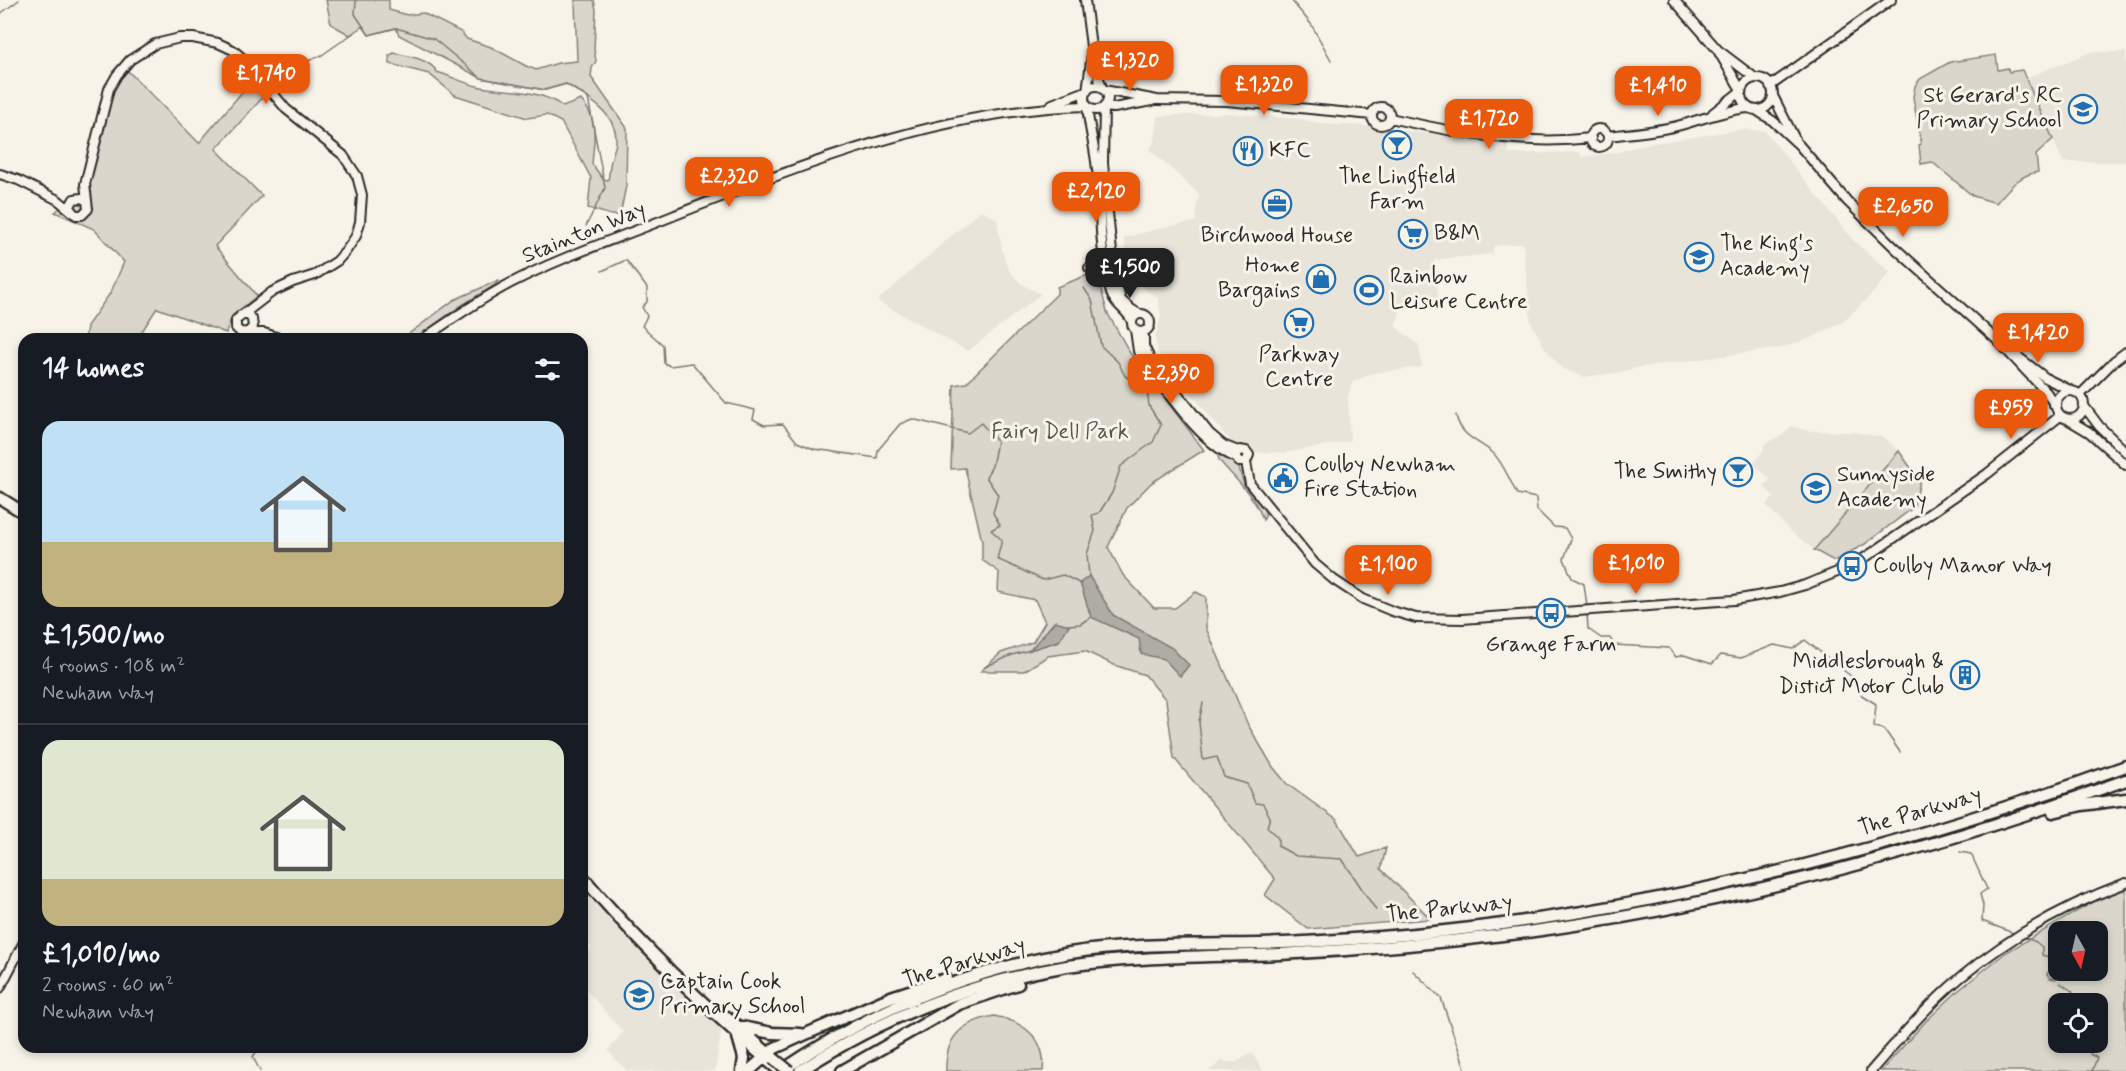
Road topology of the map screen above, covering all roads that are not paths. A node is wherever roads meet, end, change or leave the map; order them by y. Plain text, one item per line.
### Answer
1 (1085, 0) edge
2 (1674, 0) edge
3 (1891, 0) edge
4 (1717, 49) junction
5 (1092, 54) junction
6 (1755, 78) junction
7 (1770, 86) junction
8 (1103, 89) junction
9 (1087, 91) junction
10 (1741, 91) junction
11 (1772, 95) junction
12 (1157, 100) junction
13 (1087, 106) junction
14 (1045, 107) junction
15 (1104, 107) junction
16 (1752, 109) junction
17 (1712, 114) junction
18 (1372, 115) junction
19 (1390, 118) junction
20 (1608, 136) junction
21 (1590, 138) junction
22 (1799, 145) junction
23 (0, 174) edge
24 (85, 184) junction
25 (75, 198) junction
26 (58, 200) junction
27 (87, 201) junction
28 (72, 212) junction
29 (1104, 258) junction
30 (1108, 280) junction
31 (256, 306) junction
32 (1139, 314) junction
33 (240, 316) junction
34 (253, 320) junction
35 (1137, 328) junction
36 (249, 331) junction
37 (264, 333) joint
38 (431, 333) edge
39 (1997, 340) junction
40 (2126, 352) edge
41 (2070, 391) junction
42 (2080, 395) junction
43 (2055, 406) junction
44 (2084, 406) junction
45 (2060, 416) junction
46 (2069, 420) junction
47 (2126, 452) edge
48 (2126, 465) edge
49 (0, 498) edge
50 (18, 509) edge
51 (2126, 760) edge
52 (2126, 766) edge
53 (2126, 780) edge
54 (2057, 790) junction
55 (2126, 799) edge
56 (1966, 834) junction
57 (588, 883) edge
58 (2126, 883) edge
59 (18, 954) edge
60 (1063, 954) junction
61 (1130, 961) junction
62 (0, 988) edge
63 (737, 1030) junction
64 (806, 1034) junction
65 (769, 1057) junction
66 (742, 1071) edge
67 (749, 1071) edge
68 (781, 1071) edge
69 (789, 1071) edge
70 (800, 1071) edge
71 (842, 1071) edge
72 (1871, 1071) edge

1 - 5 street
2 - 4 street
3 - 7 street
4 - 6 street
4 - 10 street
5 - 8 street
5 - 9 street
6 - 7 street
6 - 10 street
7 - 11 street
8 - 9 street
8 - 12 street
8 - 15 street
9 - 13 street
9 - 14 street, Stainton Way
10 - 16 street
10 - 17 street
11 - 16 street
11 - 22 street
12 - 15 street
12 - 18 street
13 - 14 street, Stainton Way
13 - 15 street
13 - 29 street
14 - 38 street, Stainton Way
15 - 32 street
16 - 17 street
16 - 22 street
17 - 20 street
18 - 19 street
18 - 19 street
19 - 21 street
20 - 21 street
20 - 21 street
22 - 39 street
23 - 26 street
24 - 25 street
24 - 27 street
24 - 31 street
25 - 26 street
25 - 27 street
25 - 28 street
26 - 28 street
27 - 28 street
29 - 30 street
29 - 30 street
30 - 35 street
31 - 33 street
31 - 34 street
32 - 35 street
32 - 35 street
33 - 34 street
33 - 36 street
34 - 36 street
34 - 37 street
35 - 45 street
36 - 37 street
39 - 41 street
39 - 43 street
40 - 42 street
41 - 42 street
41 - 43 street
42 - 44 street
43 - 45 street
44 - 46 street
44 - 47 street
45 - 46 street
46 - 48 street
49 - 50 highway
51 - 54 highway
52 - 54 highway, The Parkway
53 - 56 highway, The Parkway
54 - 60 highway, The Parkway
55 - 56 highway
56 - 61 highway, The Parkway
57 - 63 highway
58 - 72 street
59 - 62 street
60 - 64 highway
60 - 68 highway, The Parkway
61 - 70 highway, The Parkway
61 - 71 highway
63 - 64 highway
63 - 65 highway
63 - 66 highway
64 - 65 highway
65 - 67 highway
65 - 68 highway
65 - 69 highway, bridge

